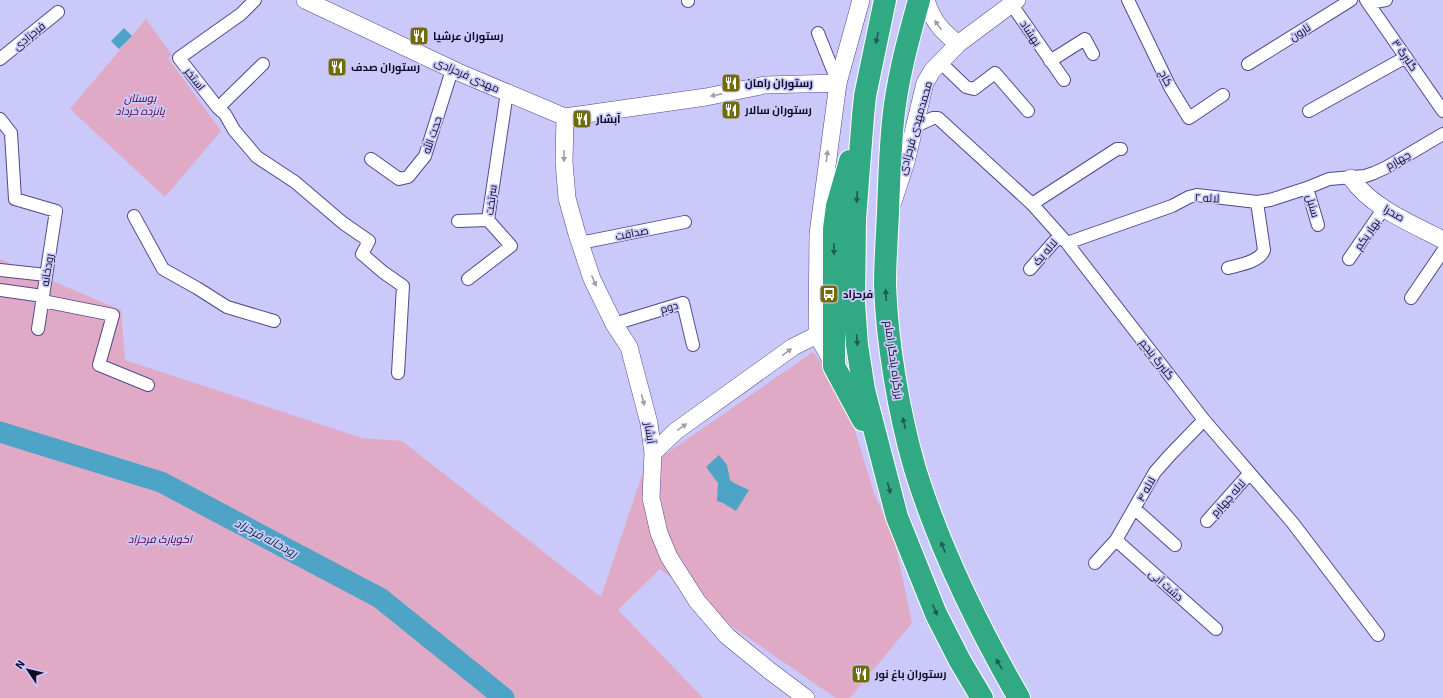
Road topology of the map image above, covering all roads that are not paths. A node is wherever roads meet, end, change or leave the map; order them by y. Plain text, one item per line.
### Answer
1 (255, 0) edge
2 (861, 0) edge
3 (885, 0) edge
4 (919, 0) edge
5 (926, 0) edge
6 (1128, 0) edge
7 (1351, 0) edge
8 (1386, 0) edge
9 (319, 2) edge
10 (1014, 2) edge
11 (1367, 2) edge
12 (58, 12) dead end
13 (818, 33) dead end
14 (958, 44) junction
15 (1093, 54) dead end
16 (1406, 57) junction
17 (0, 59) edge
18 (1050, 61) junction
19 (940, 62) junction
20 (263, 64) dead end
21 (1248, 64) dead end
22 (452, 70) junction
23 (1064, 80) dead end
24 (838, 83) junction
25 (507, 92) junction
26 (1223, 95) dead end
27 (218, 108) junction
28 (1028, 111) dead end
29 (1309, 111) dead end
30 (1443, 111) edge
31 (564, 116) junction
32 (863, 116) junction
33 (0, 119) edge
34 (914, 127) junction
35 (1443, 134) edge
36 (1121, 149) dead end
37 (371, 159) dead end
38 (1350, 178) junction
39 (1307, 188) junction
40 (1257, 202) junction
41 (1032, 204) junction
42 (1384, 208) junction
43 (134, 216) dead end
44 (488, 220) junction
45 (458, 221) dead end
46 (887, 221) junction
47 (685, 222) dead end
48 (1318, 224) dead end
49 (1063, 239) junction
50 (1443, 240) edge
51 (580, 243) junction
52 (1443, 251) edge
53 (1349, 260) dead end
54 (1228, 268) dead end
55 (1030, 269) dead end
56 (0, 270) edge
57 (46, 275) junction
58 (468, 279) dead end
59 (0, 290) edge
60 (43, 298) junction
61 (1411, 298) dead end
62 (274, 321) dead end
63 (614, 324) junction
64 (38, 329) dead end
65 (817, 335) junction
66 (693, 345) dead end
67 (834, 366) junction
68 (398, 373) dead end
69 (148, 385) dead end
70 (1204, 420) junction
71 (879, 451) junction
72 (653, 453) junction
73 (1250, 474) junction
74 (1135, 509) junction
75 (1207, 521) dead end
76 (1116, 540) junction
77 (1175, 545) dead end
78 (1096, 563) dead end
79 (1216, 629) dead end
80 (1378, 634) dead end
81 (806, 698) edge
82 (982, 698) edge
83 (1018, 698) edge

1 - 27 street, استخر
2 - 24 street
3 -> 32 highway
4 - 46 highway, بزرگراه یادگار امام
14 -> 5 street
6 - 26 street, کاج
7 - 21 street, نارون
8 - 11 street
9 - 22 street, مهدی فرحزادی
10 - 14 street, محمدمهدی فرحزادی
10 - 18 street, بهشاد
11 - 16 street, گلبرگ ۳
12 - 17 street, فرحزادی
13 - 24 street
14 - 19 street, محمدمهدی فرحزادی
15 - 18 street
16 - 29 street
16 - 30 street, گلبرگ ۳
18 - 23 street, بهشاد
19 - 28 street
19 - 34 street, محمدمهدی فرحزادی
20 - 27 street
22 - 25 street, مهدی فرحزادی
22 - 37 street, حجت الله
24 -> 31 street
65 -> 24 street
25 - 31 street, مهدی فرحزادی
25 - 44 street, سرتخت
27 - 68 street
31 -> 51 street, آبشار
32 -> 67 highway
32 -> 71 highway
33 - 57 street, رودخانه
34 - 41 street, گلبرگ پنجم
34 - 46 street, محمدمهدی فرحزادی
35 - 38 street, چهارم
36 - 41 street
38 - 39 street, لاله ۲
38 - 42 street, صحرا
39 - 40 street, لاله ۲
39 - 48 street, سنبل
40 - 49 street, لاله ۲
40 - 54 street
41 - 49 street, گلبرگ پنجم
42 - 50 street, صحرا
42 - 53 street, بهار یکم
43 - 62 street
44 - 45 street
44 - 58 street, سرتخت
83 -> 46 highway, بزرگراه یادگار امام
47 - 51 street, صداقت
49 - 55 street, لاله یک
49 - 70 street, گلبرگ پنجم
51 -> 63 street, آبشار
52 - 61 street
56 - 57 street
57 - 60 street, رودخانه
59 - 60 street
60 - 64 street, رودخانه
60 - 69 street
63 - 66 street, دوم
63 -> 72 street, آبشار
65 - 67 street
72 -> 65 street, آبشار
67 - 71 highway
70 - 73 street, گلبرگ پنجم
70 - 74 street, لاله ۴
71 -> 82 highway
72 - 81 street, آبشار
73 - 75 street, لاله چهارم
73 - 80 street, گلبرگ پنجم
74 - 76 street, لاله ۴
74 - 77 street
76 - 78 street, لاله ۴
76 - 79 street, دشت آبی

